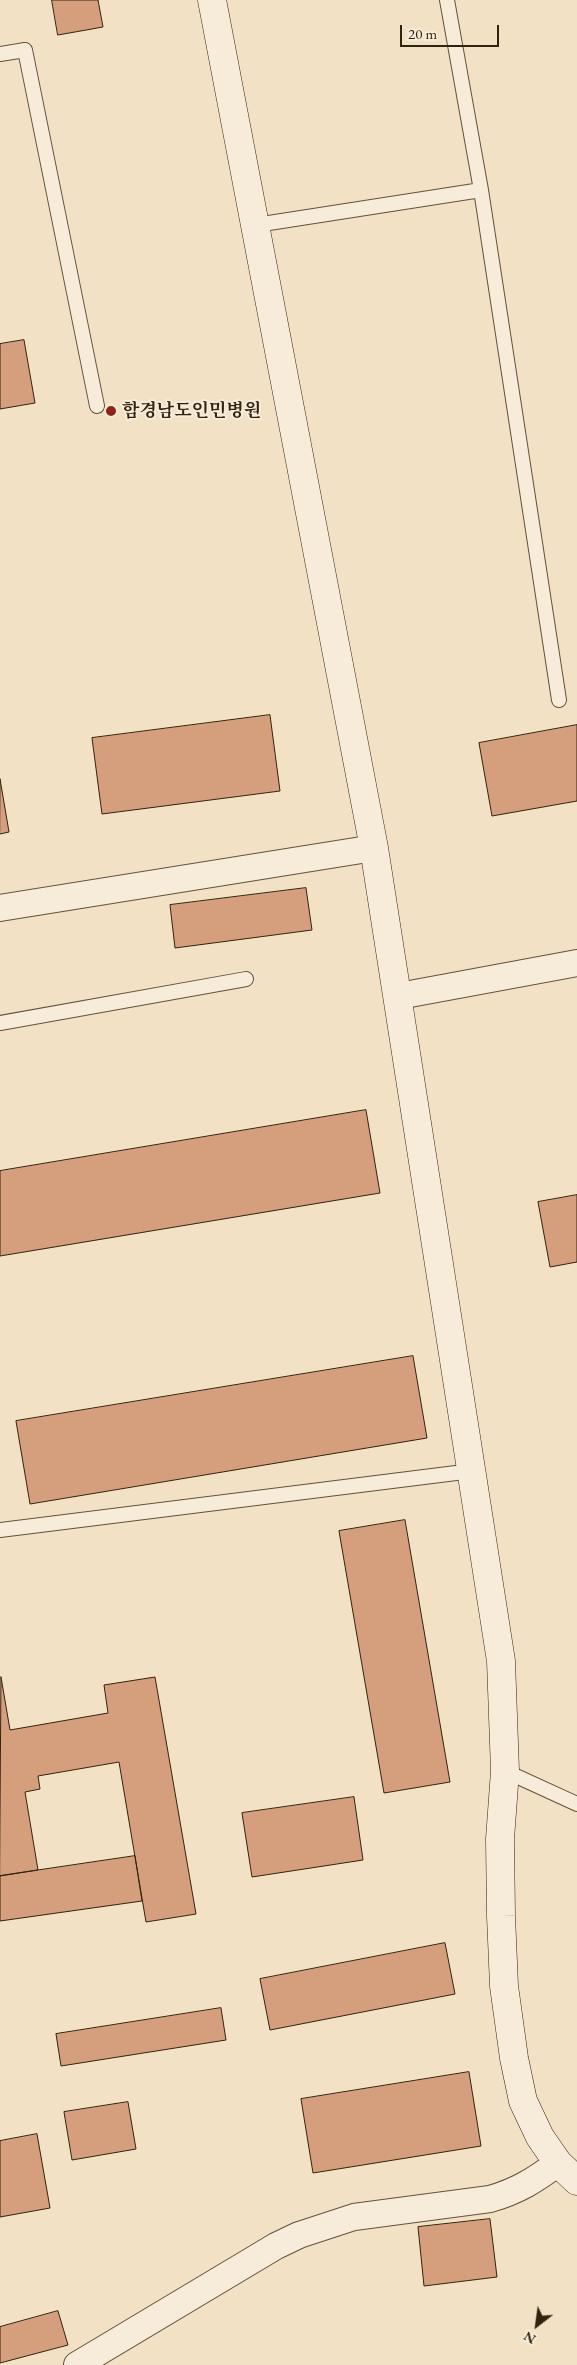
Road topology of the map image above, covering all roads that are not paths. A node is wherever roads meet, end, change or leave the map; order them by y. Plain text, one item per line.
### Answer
1 (212, 0) edge
2 (447, 0) edge
3 (0, 54) edge
4 (481, 190) junction
5 (256, 226) junction
6 (97, 406) dead end
7 (559, 700) dead end
8 (374, 848) junction
9 (0, 908) edge
10 (577, 963) edge
11 (246, 979) dead end
12 (399, 996) junction
13 (0, 1023) edge
14 (472, 1471) junction
15 (0, 1530) edge
16 (505, 1771) junction
17 (577, 1804) edge
18 (568, 2172) edge
19 (77, 2365) edge

1 - 5 street
2 - 4 lane
3 - 6 lane
4 - 5 lane
4 - 7 lane
5 - 8 street
8 - 9 street
8 - 12 street
10 - 12 street
11 - 13 lane
12 - 14 street
14 - 15 lane
14 - 16 street
16 - 17 lane
16 - 18 street
18 - 19 street

